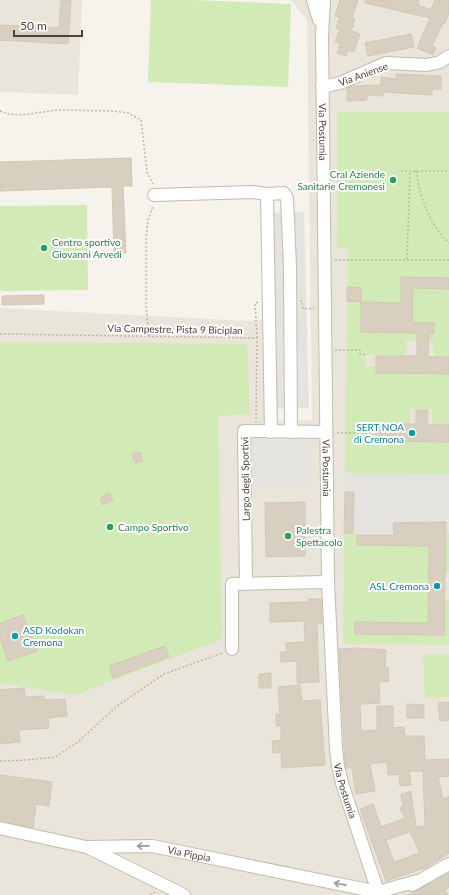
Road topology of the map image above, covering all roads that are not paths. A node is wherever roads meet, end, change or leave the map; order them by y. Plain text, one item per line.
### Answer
1 (313, 0) edge
2 (324, 0) edge
3 (322, 37) junction
4 (449, 56) edge
5 (322, 87) junction
6 (267, 194) junction
7 (154, 195) road end
8 (271, 432) junction
9 (291, 432) junction
10 (329, 432) junction
11 (328, 582) junction
12 (246, 584) junction
13 (232, 649) road end
14 (0, 828) edge
15 (86, 847) junction
16 (449, 864) edge
17 (417, 881) junction
18 (378, 893) edge
19 (184, 895) edge
20 (397, 895) edge

1 - 3 street, Via Postumia
2 - 3 street, Via Postumia
3 - 5 street, Via Postumia
4 - 5 street, Via Aniense
5 - 10 street, Via Postumia
6 - 7 street
6 - 8 street
6 - 9 street
8 - 9 street, Largo degli Sportivi
8 - 12 street, Largo degli Sportivi
9 - 10 street, Largo degli Sportivi
10 - 11 street, Via Postumia
11 - 12 street
11 - 18 street, Via Postumia
12 - 13 street
14 - 15 street, Via Pippia
18 -> 15 street, Via Pippia
15 - 19 street
16 - 17 street
17 - 18 street
17 - 20 street

